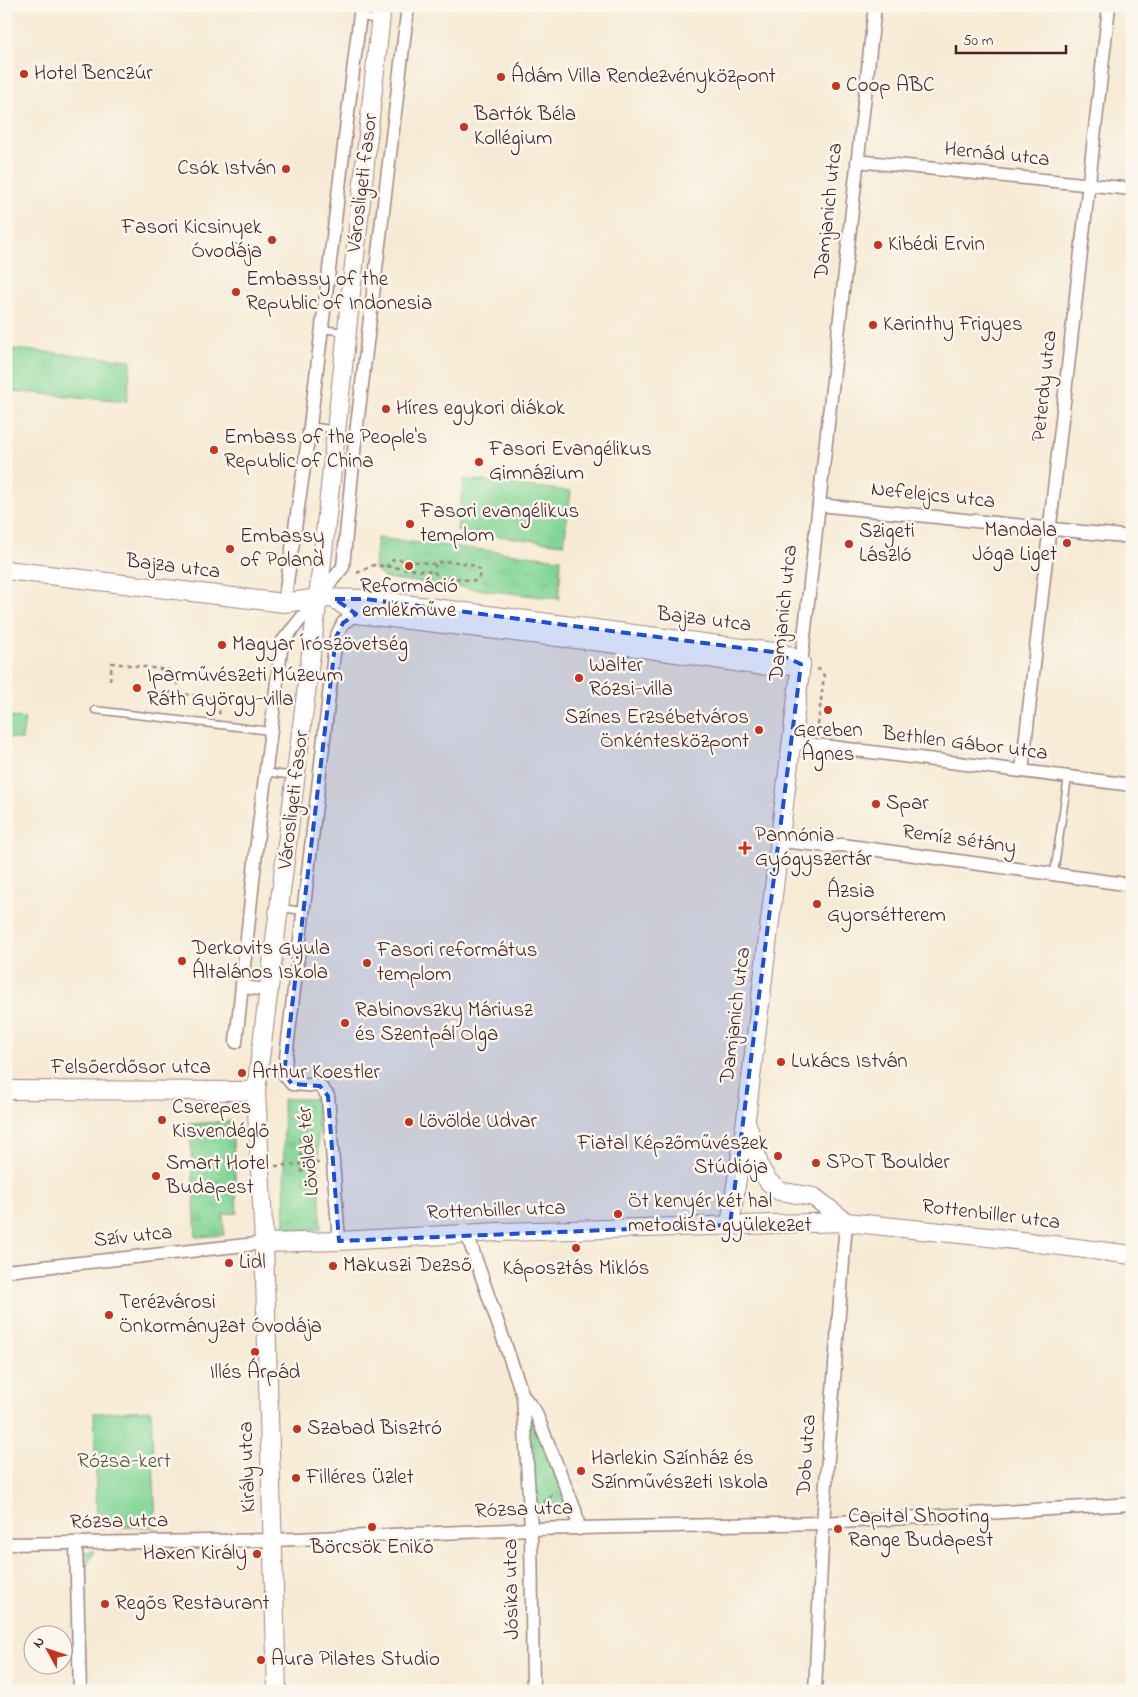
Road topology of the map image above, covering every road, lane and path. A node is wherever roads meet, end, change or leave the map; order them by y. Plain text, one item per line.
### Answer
1 (408, 6) edge
2 (874, 6) edge
3 (1109, 6) edge
4 (360, 12) edge
5 (381, 13) edge
6 (857, 161) junction
7 (1088, 185) junction
8 (1132, 189) edge
9 (321, 329) junction
10 (347, 332) junction
11 (350, 393) junction
12 (310, 426) junction
13 (336, 430) junction
14 (819, 505) junction
15 (1050, 529) junction
16 (1132, 537) edge
17 (436, 564) junction
18 (386, 566) junction
19 (6, 570) edge
20 (434, 572) junction
21 (356, 573) dead end
22 (326, 598) junction
23 (284, 603) junction
24 (356, 614) junction
25 (490, 622) junction
26 (801, 664) junction
27 (110, 680) dead end
28 (161, 691) dead end
29 (184, 694) junction
30 (95, 710) dead end
31 (218, 724) junction
32 (270, 731) junction
33 (792, 742) junction
34 (816, 745) junction
35 (1022, 771) junction
36 (265, 772) junction
37 (296, 776) junction
38 (1068, 777) junction
39 (1132, 785) edge
40 (781, 841) junction
41 (1048, 873) junction
42 (1132, 885) edge
43 (279, 907) junction
44 (303, 910) junction
45 (242, 987) junction
46 (268, 990) junction
47 (236, 1042) dead end
48 (292, 1084) joint
49 (6, 1090) edge
50 (256, 1091) junction
51 (746, 1120) junction
52 (300, 1137) dead end
53 (333, 1162) junction
54 (302, 1164) junction
55 (260, 1166) junction
56 (302, 1174) dead end
57 (846, 1222) junction
58 (730, 1224) junction
59 (467, 1234) junction
60 (339, 1241) junction
61 (264, 1243) junction
62 (1132, 1255) edge
63 (6, 1272) edge
64 (522, 1396) junction
65 (564, 1483) junction
66 (1132, 1504) edge
67 (543, 1506) dead end
68 (822, 1523) junction
69 (531, 1529) junction
70 (579, 1529) junction
71 (272, 1540) junction
72 (76, 1542) junction
73 (6, 1544) edge
74 (80, 1691) edge
75 (277, 1691) edge
76 (533, 1691) edge
77 (815, 1691) edge

1 - 11 street, Városligeti fasor
2 - 6 street, Damjanich utca
3 - 7 street, Peterdy utca
4 - 5 lane, Városligeti fasor
4 - 9 street, Városligeti fasor
5 - 10 street, Városligeti fasor
6 - 7 street, Hernád utca
6 - 14 street, Damjanich utca
7 - 8 street, Hernád utca
7 - 15 street, Peterdy utca
9 - 10 lane
9 - 12 street, Városligeti fasor
10 - 11 street, Városligeti fasor
11 - 13 street, Városligeti fasor
11 - 22 street, Városligeti fasor
12 - 13 lane
12 - 23 street, Városligeti fasor
13 - 22 street, Városligeti fasor
14 - 15 street, Nefelejcs utca
14 - 26 street, Damjanich utca
15 - 16 street, Nefelejcs utca
15 - 35 street, Peterdy utca
17 - 18 path
17 - 20 path
17 - 20 path
18 - 20 path
18 - 21 path
19 - 23 street, Bajza utca
22 - 23 street, Bajza utca
22 - 24 street, Bajza utca
22 - 25 street, Bajza utca
22 - 32 street, Városligeti fasor
22 - 37 street, Városligeti fasor
24 - 25 street, Bajza utca
24 - 44 street, Városligeti fasor
25 - 26 street, Bajza utca
26 - 33 street, Damjanich utca
26 - 34 path
27 - 29 path
28 - 29 path
29 - 31 path
30 - 31 lane
31 - 32 lane
32 - 36 street, Városligeti fasor
33 - 34 street, Bethlen Gábor utca
33 - 40 street, Damjanich utca
34 - 35 street, Bethlen Gábor utca
35 - 38 street, Bethlen Gábor utca
36 - 37 lane, Városligeti fasor
36 - 45 street, Városligeti fasor
37 - 43 street, Városligeti fasor
38 - 39 street, Bethlen Gábor utca
38 - 41 lane
40 - 41 street, Remíz sétány
40 - 51 street, Damjanich utca
41 - 42 street, Remíz sétány
43 - 44 lane
43 - 46 street, Városligeti fasor
44 - 48 street, Városligeti fasor
45 - 46 street
45 - 47 street, Városligeti fasor
46 - 50 street, Városligeti fasor
48 - 53 street, Lövölde tér
49 - 50 street, Felsőerdősor utca
50 - 55 street
51 - 57 street
51 - 58 street, Damjanich utca
52 - 54 path
53 - 54 path
53 - 60 street, Lövölde tér
54 - 55 path
54 - 56 path
55 - 61 street
57 - 58 street, Rottenbiller utca
57 - 62 street, Rottenbiller utca
57 - 68 street, Dob utca
58 - 59 street, Rottenbiller utca
59 - 60 street, Rottenbiller utca
59 - 64 street, Jósika utca
60 - 61 street, Rottenbiller utca
61 - 63 street, Szív utca
61 - 71 street, Király utca
64 - 65 street, Jósika utca
64 - 69 street, Jósika utca
65 - 67 path
65 - 70 street, Jósika utca
66 - 68 street, Rózsa utca
68 - 70 street, Rózsa utca
68 - 77 street, Dob utca
69 - 70 street, Rózsa utca
69 - 71 street, Rózsa utca
69 - 76 street, Jósika utca
71 - 72 street, Rózsa utca
71 - 75 street, Király utca
72 - 73 street, Rózsa utca
72 - 74 street

